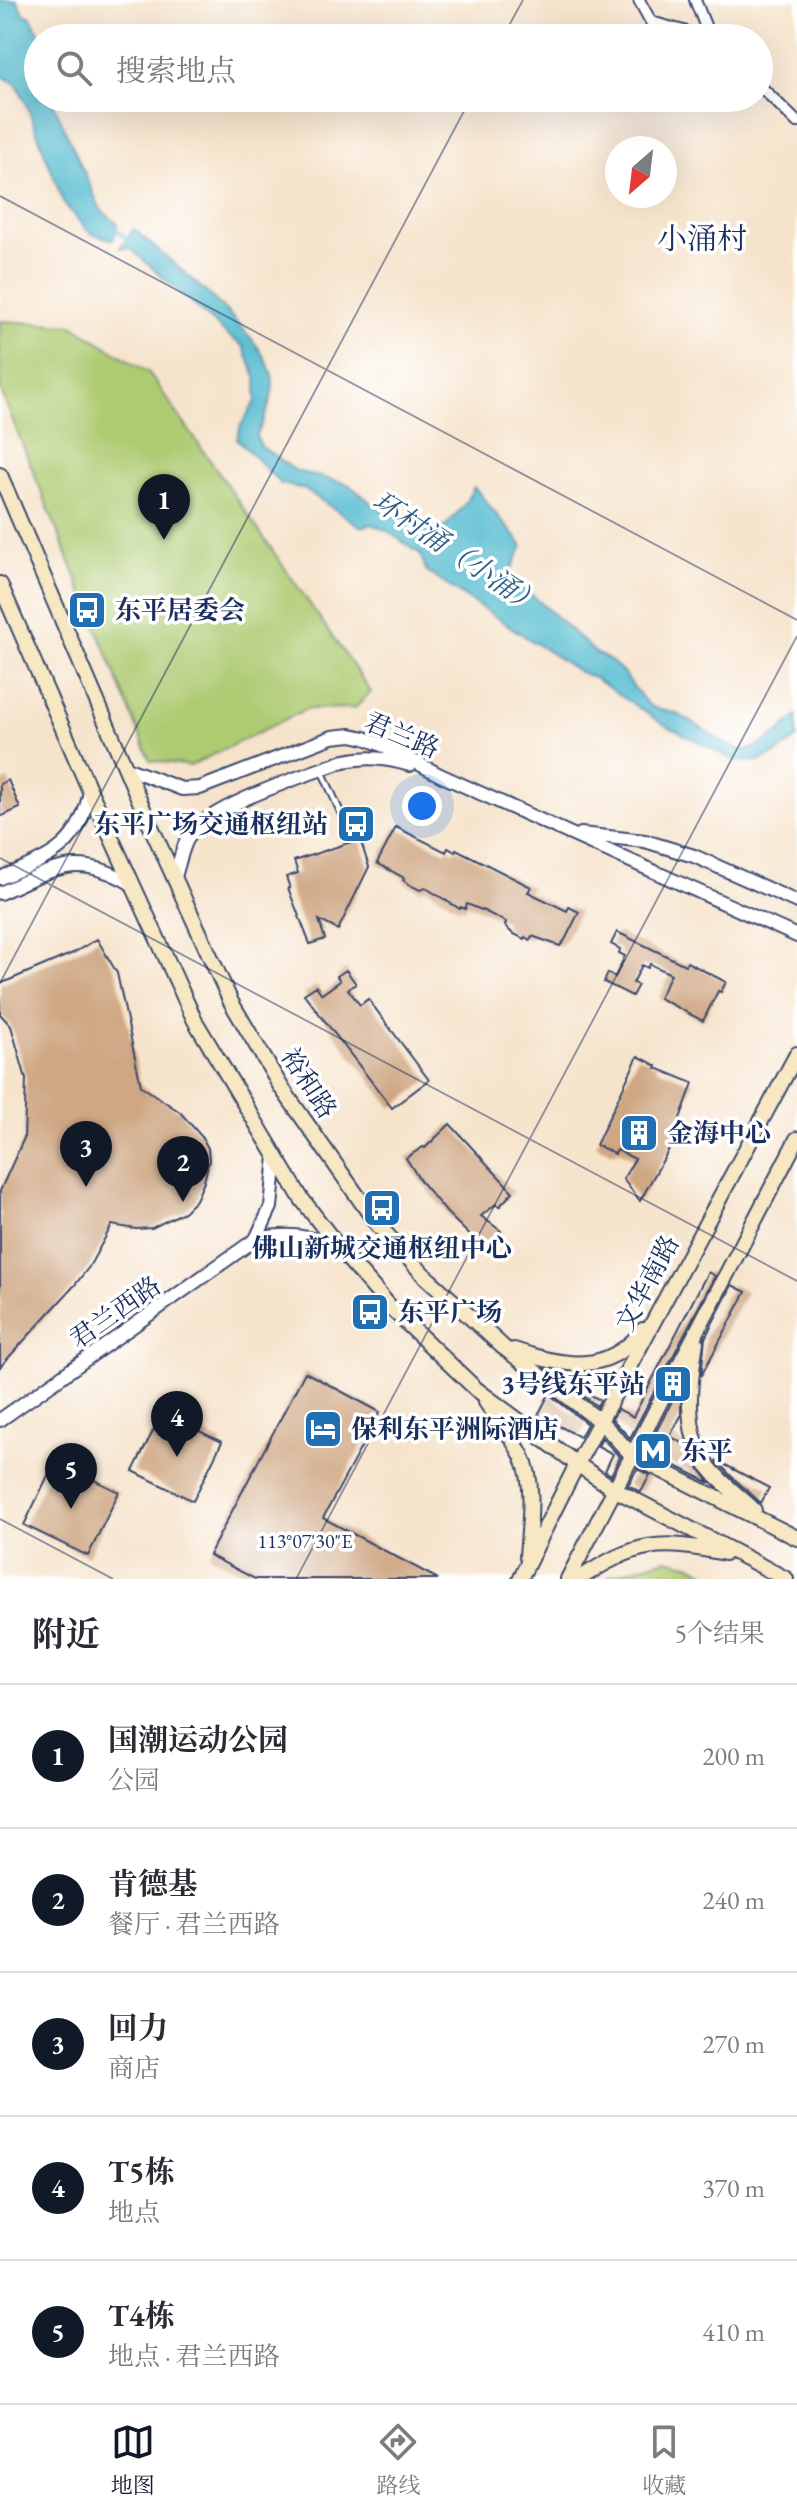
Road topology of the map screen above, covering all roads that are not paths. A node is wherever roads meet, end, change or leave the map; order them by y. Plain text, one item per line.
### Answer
1 (639, 0) edge
2 (695, 0) edge
3 (658, 24) edge
4 (704, 24) edge
5 (773, 99) edge
6 (797, 122) edge
7 (0, 475) edge
8 (0, 584) edge
9 (126, 768) junction
10 (322, 769) junction
11 (440, 775) junction
12 (90, 791) junction
13 (566, 832) junction
14 (351, 836) dead end
15 (175, 877) junction
16 (0, 878) edge
17 (132, 884) junction
18 (0, 893) edge
19 (797, 902) edge
20 (797, 936) edge
21 (797, 1054) edge
22 (797, 1139) edge
23 (276, 1156) junction
24 (256, 1239) junction
25 (342, 1252) junction
26 (661, 1307) junction
27 (699, 1327) junction
28 (503, 1347) junction
29 (476, 1389) junction
30 (0, 1420) edge
31 (601, 1422) junction
32 (633, 1456) junction
33 (577, 1464) junction
34 (614, 1489) junction
35 (765, 1522) junction
36 (797, 1538) edge
37 (743, 1557) junction
38 (523, 1573) edge
39 (568, 1579) edge
40 (579, 1579) edge
41 (786, 1579) edge

1 - 3 street
2 - 4 street
5 - 6 street
7 - 9 main road, 裕和路
8 - 12 main road
9 - 11 street, 君兰路
9 - 15 main road, 裕和路
10 - 11 street
10 - 14 lane
10 - 15 street
11 - 13 street, 君兰路
12 - 16 street
12 - 17 main road
13 - 19 street, 君兰路
13 - 20 street, 君兰路
15 - 28 main road, 裕和路
17 - 18 street
17 - 23 main road
21 - 26 main road, 文华南路
22 - 27 main road
23 - 24 street
23 - 25 main road
24 - 25 street
24 - 30 street, 君兰西路
25 - 29 main road
26 - 28 main road
26 - 31 main road, 文华南路
27 - 32 main road
27 - 35 main road
28 - 31 main road, 裕和路
29 - 33 main road
29 - 38 main road
31 - 32 main road, 裕和路
31 - 33 main road, 文华南路
32 - 34 main road
32 - 35 main road, 裕和路
33 - 34 main road
33 - 38 main road, 文华南路
34 - 37 main road
34 - 39 main road
35 - 36 main road, 裕和路
37 - 40 main road
37 - 41 main road

